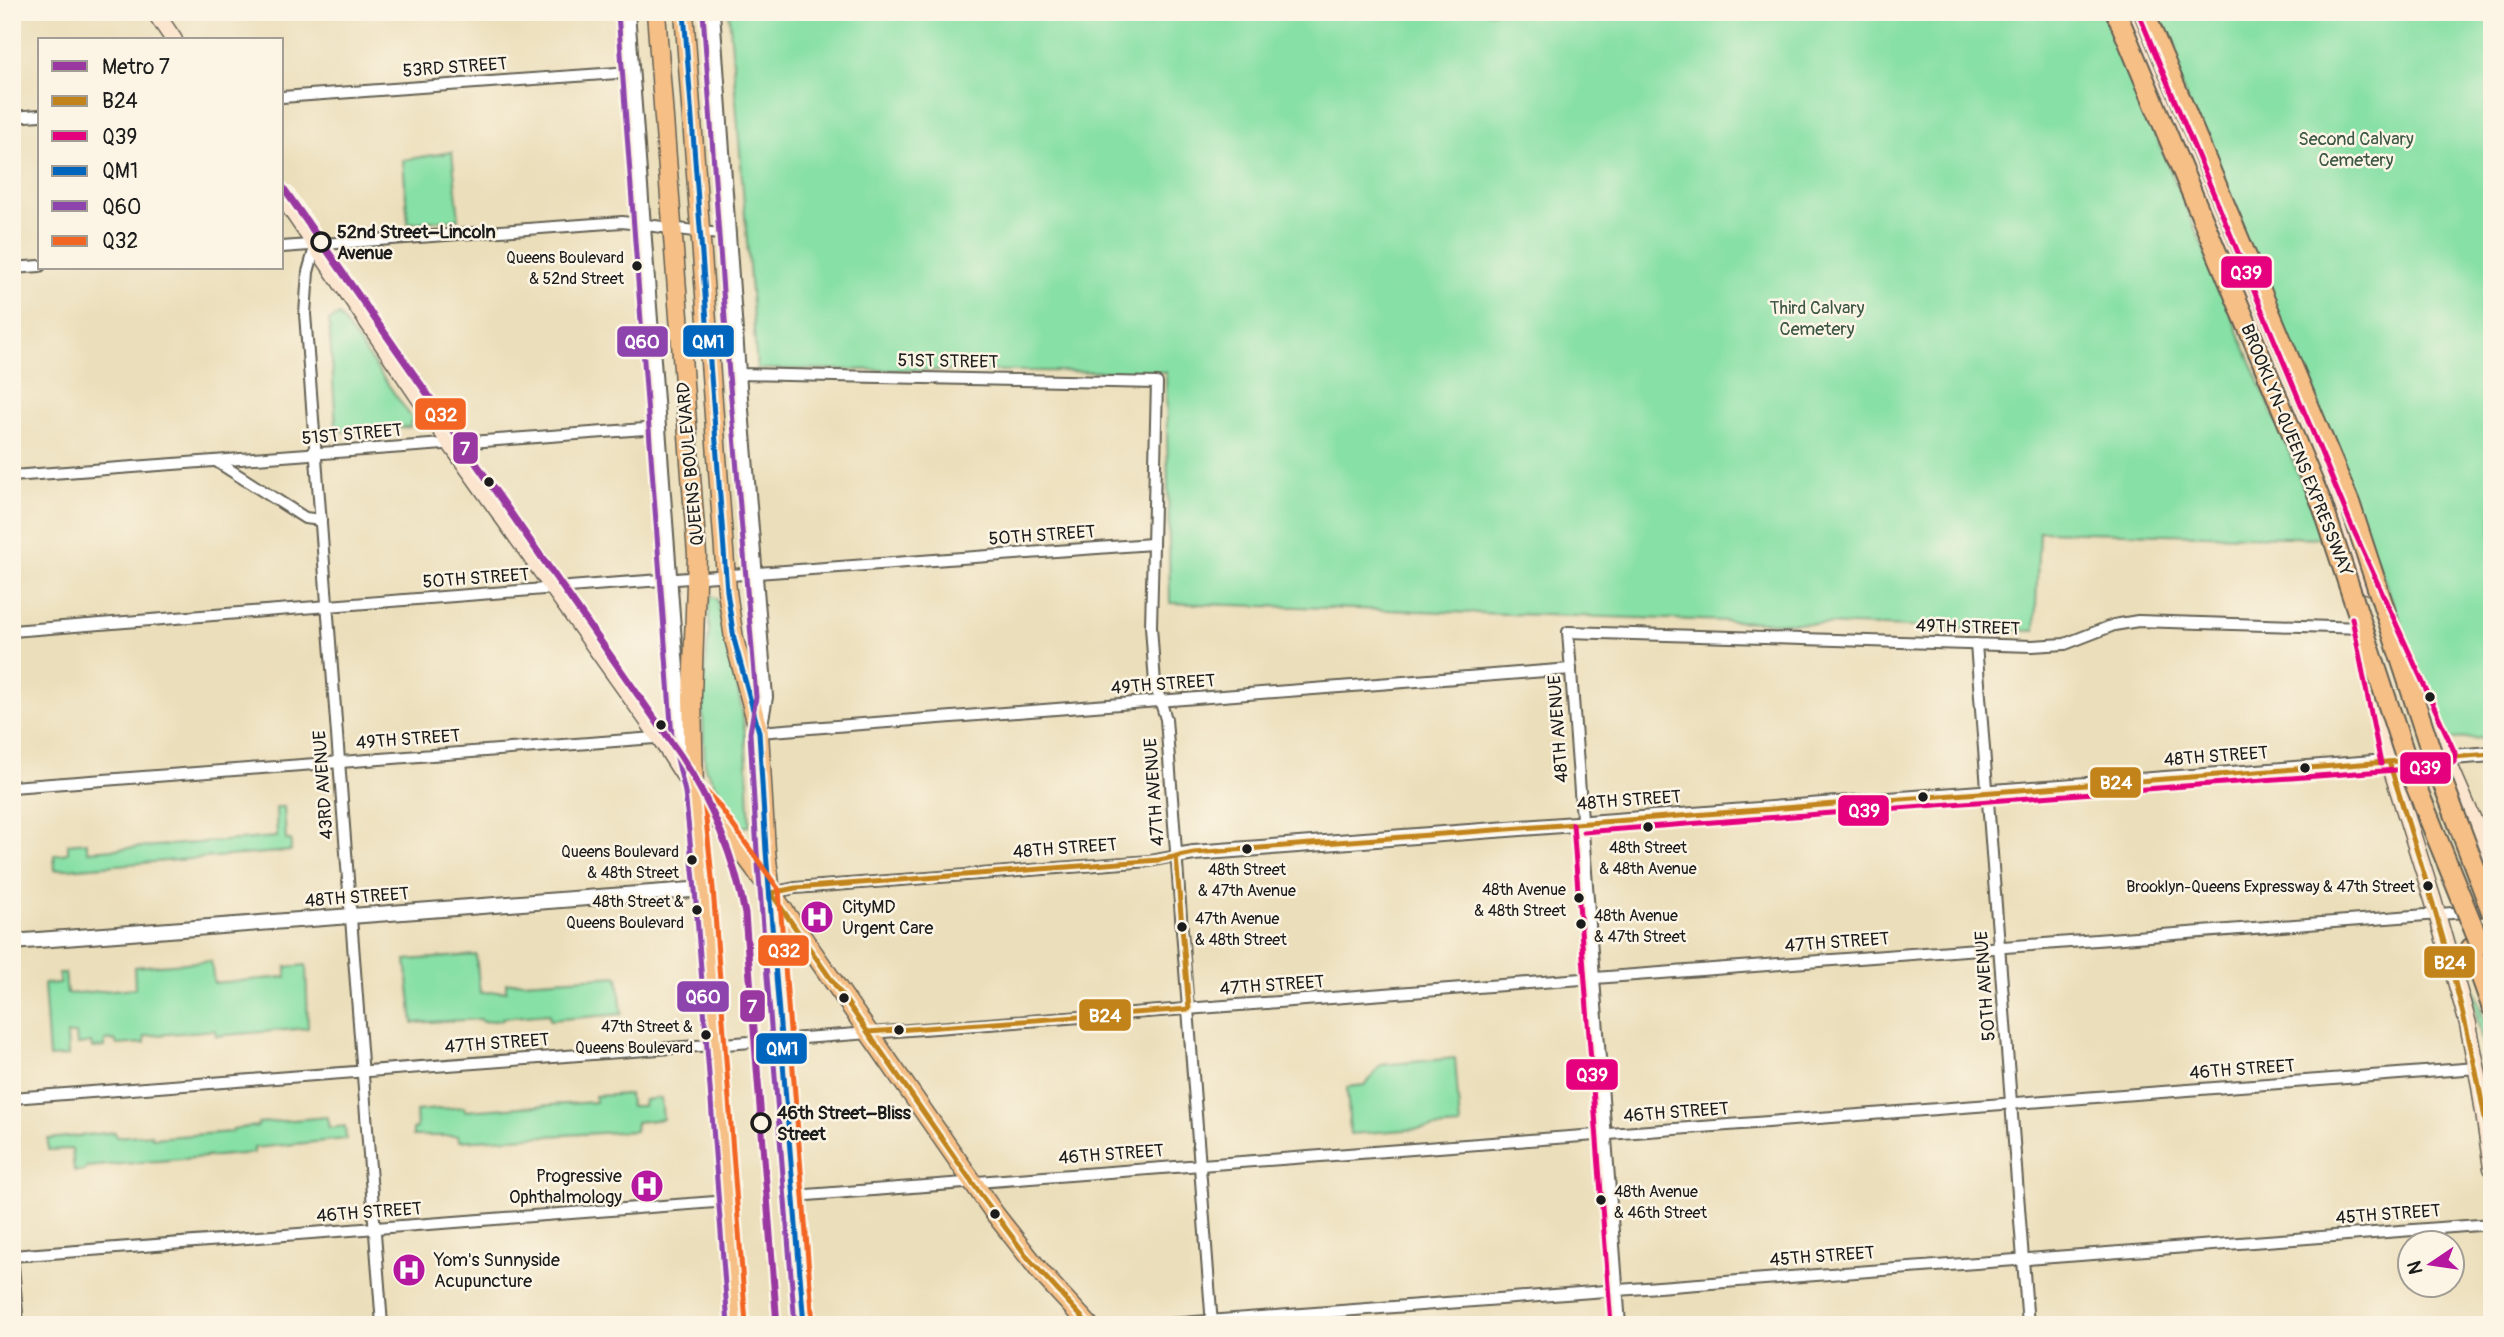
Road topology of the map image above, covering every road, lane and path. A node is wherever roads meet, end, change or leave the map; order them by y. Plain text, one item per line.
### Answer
1 (155, 12) edge
2 (627, 12) edge
3 (656, 12) edge
4 (684, 12) edge
5 (712, 12) edge
6 (2116, 12) edge
7 (2128, 12) edge
8 (2144, 12) edge
9 (173, 38) edge
10 (631, 72) junction
11 (284, 97) edge
12 (38, 115) edge
13 (12, 117) edge
14 (284, 198) edge
15 (643, 224) junction
16 (671, 228) junction
17 (699, 231) junction
18 (727, 235) junction
19 (316, 244) junction
20 (284, 247) edge
21 (38, 266) edge
22 (12, 268) edge
23 (738, 374) junction
24 (1157, 383) joint
25 (658, 428) junction
26 (450, 443) junction
27 (316, 454) junction
28 (216, 461) junction
29 (12, 475) edge
30 (321, 520) junction
31 (2345, 532) junction
32 (1152, 544) junction
33 (755, 573) junction
34 (727, 576) junction
35 (698, 578) junction
36 (669, 580) junction
37 (555, 589) junction
38 (327, 607) junction
39 (2363, 628) junction
40 (12, 631) edge
41 (1568, 632) joint
42 (1976, 644) junction
43 (1570, 669) junction
44 (1161, 701) junction
45 (759, 732) junction
46 (681, 736) junction
47 (660, 738) junction
48 (2492, 754) edge
49 (2447, 757) junction
50 (338, 762) junction
51 (2389, 762) junction
52 (12, 787) edge
53 (694, 791) junction
54 (1987, 793) junction
55 (1582, 823) junction
56 (1176, 856) junction
57 (2492, 864) edge
58 (704, 890) junction
59 (771, 893) junction
60 (2492, 911) edge
61 (2436, 914) junction
62 (350, 917) junction
63 (12, 942) edge
64 (2476, 946) junction
65 (2000, 947) junction
66 (2492, 971) edge
67 (1594, 978) junction
68 (2492, 1007) edge
69 (1188, 1009) junction
70 (869, 1032) junction
71 (781, 1039) junction
72 (716, 1044) junction
73 (2477, 1068) junction
74 (362, 1071) junction
75 (12, 1098) edge
76 (2011, 1104) junction
77 (1606, 1135) junction
78 (1200, 1165) junction
79 (2492, 1168) edge
80 (972, 1182) junction
81 (794, 1196) junction
82 (728, 1201) junction
83 (2492, 1224) edge
84 (374, 1229) junction
85 (12, 1255) edge
86 (2023, 1259) junction
87 (1617, 1290) junction
88 (1212, 1323) edge
89 (18, 1325) edge
90 (382, 1325) edge
91 (737, 1325) edge
92 (804, 1325) edge
93 (1089, 1325) edge
94 (1155, 1325) edge
95 (1620, 1325) edge
96 (2028, 1325) edge

1 - 9 main road
2 - 10 street, QUEENS BOULEVARD
3 - 16 main road, QUEENS BOULEVARD
4 - 17 main road, QUEENS BOULEVARD
5 - 18 street, QUEENS BOULEVARD
6 - 64 highway, BROOKLYN-QUEENS EXPRESSWAY, bridge
7 - 31 main road
8 - 60 highway, BROOKLYN-QUEENS EXPRESSWAY, bridge
10 - 11 street, 53RD STREET
10 - 15 street, QUEENS BOULEVARD
12 - 13 street
14 - 19 main road
15 - 16 street
15 - 19 street
15 - 25 street, QUEENS BOULEVARD
16 - 17 street
16 - 35 main road, QUEENS BOULEVARD
17 - 18 street
17 - 34 main road, QUEENS BOULEVARD
18 - 23 street, QUEENS BOULEVARD
19 - 20 street
19 - 26 main road
19 - 27 street, 43RD AVENUE
21 - 22 street
23 - 24 street, 51ST STREET
23 - 33 street, QUEENS BOULEVARD
24 - 32 street, 47TH AVENUE
25 - 26 street, 51ST STREET
25 - 36 street, QUEENS BOULEVARD
26 - 27 street, 51ST STREET
26 - 37 main road
27 - 28 street, 51ST STREET
27 - 30 street, 43RD AVENUE
28 - 29 street, 51ST STREET
28 - 30 street
30 - 38 street, 43RD AVENUE
31 - 39 main road
31 - 49 main road
32 - 33 street, 50TH STREET
32 - 44 street, 47TH AVENUE
33 - 34 street, 50TH STREET
33 - 45 street, QUEENS BOULEVARD
34 - 35 street, 50TH STREET
34 - 45 main road, QUEENS BOULEVARD
35 - 36 street, 50TH STREET
35 - 53 main road, QUEENS BOULEVARD
36 - 37 street, 50TH STREET
36 - 46 street, QUEENS BOULEVARD
37 - 38 street, 50TH STREET
37 - 47 main road
38 - 40 street, 50TH STREET
38 - 50 street, 43RD AVENUE
39 - 42 street, 49TH STREET
39 - 51 main road
41 - 42 street, 49TH STREET
41 - 43 street, 48TH AVENUE
42 - 54 street, 50TH AVENUE
43 - 44 street, 49TH STREET
43 - 55 street, 48TH AVENUE
44 - 45 street, 49TH STREET
44 - 56 street, 47TH AVENUE
45 - 59 main road, QUEENS BOULEVARD
46 - 47 street, 49TH STREET
46 - 53 street, QUEENS BOULEVARD
47 - 50 street, 49TH STREET
47 - 53 main road
48 - 49 street, 48TH STREET
49 - 51 street, 48TH STREET
49 - 57 main road
50 - 52 street, 49TH STREET
50 - 62 street, 43RD AVENUE
51 - 54 street, 48TH STREET
51 - 61 main road
53 - 58 main road, QUEENS BOULEVARD
53 - 59 main road
54 - 55 street, 48TH STREET
54 - 65 street, 50TH AVENUE
55 - 56 street, 48TH STREET
55 - 67 street, 48TH AVENUE
56 - 59 street, 48TH STREET
56 - 69 street, 47TH AVENUE
58 - 62 street, 48TH STREET
58 - 72 main road, QUEENS BOULEVARD
59 - 70 main road
59 - 71 main road, QUEENS BOULEVARD
60 - 61 street, 47TH STREET
61 - 65 street, 47TH STREET
61 - 73 main road
62 - 63 street, 48TH STREET
62 - 74 street, 43RD AVENUE
64 - 66 highway
64 - 68 highway
65 - 67 street, 47TH STREET
65 - 76 street, 50TH AVENUE
67 - 69 street, 47TH STREET
67 - 77 street, 48TH AVENUE
69 - 70 street, 47TH STREET
69 - 78 street, 47TH AVENUE
70 - 71 street, 47TH STREET
70 - 80 main road
71 - 72 street, 47TH STREET
71 - 81 main road, QUEENS BOULEVARD
72 - 74 street, 47TH STREET
72 - 82 main road, QUEENS BOULEVARD
73 - 76 street, 46TH STREET
73 - 79 main road
74 - 75 street, 47TH STREET
74 - 84 street, 43RD AVENUE
76 - 77 street, 46TH STREET
76 - 86 street, 50TH AVENUE
77 - 78 street, 46TH STREET
77 - 87 street, 48TH AVENUE
78 - 80 street, 46TH STREET
78 - 88 street, 47TH AVENUE
80 - 81 street, 46TH STREET
80 - 93 main road
81 - 92 main road, QUEENS BOULEVARD
82 - 84 street, 46TH STREET
82 - 91 main road, QUEENS BOULEVARD
83 - 86 street, 45TH STREET
84 - 85 street, 46TH STREET
84 - 90 street, 43RD AVENUE
85 - 89 street
86 - 87 street, 45TH STREET
86 - 96 street, 50TH AVENUE
87 - 88 street, 45TH STREET
87 - 95 street, 48TH AVENUE
88 - 94 street, 45TH STREET

